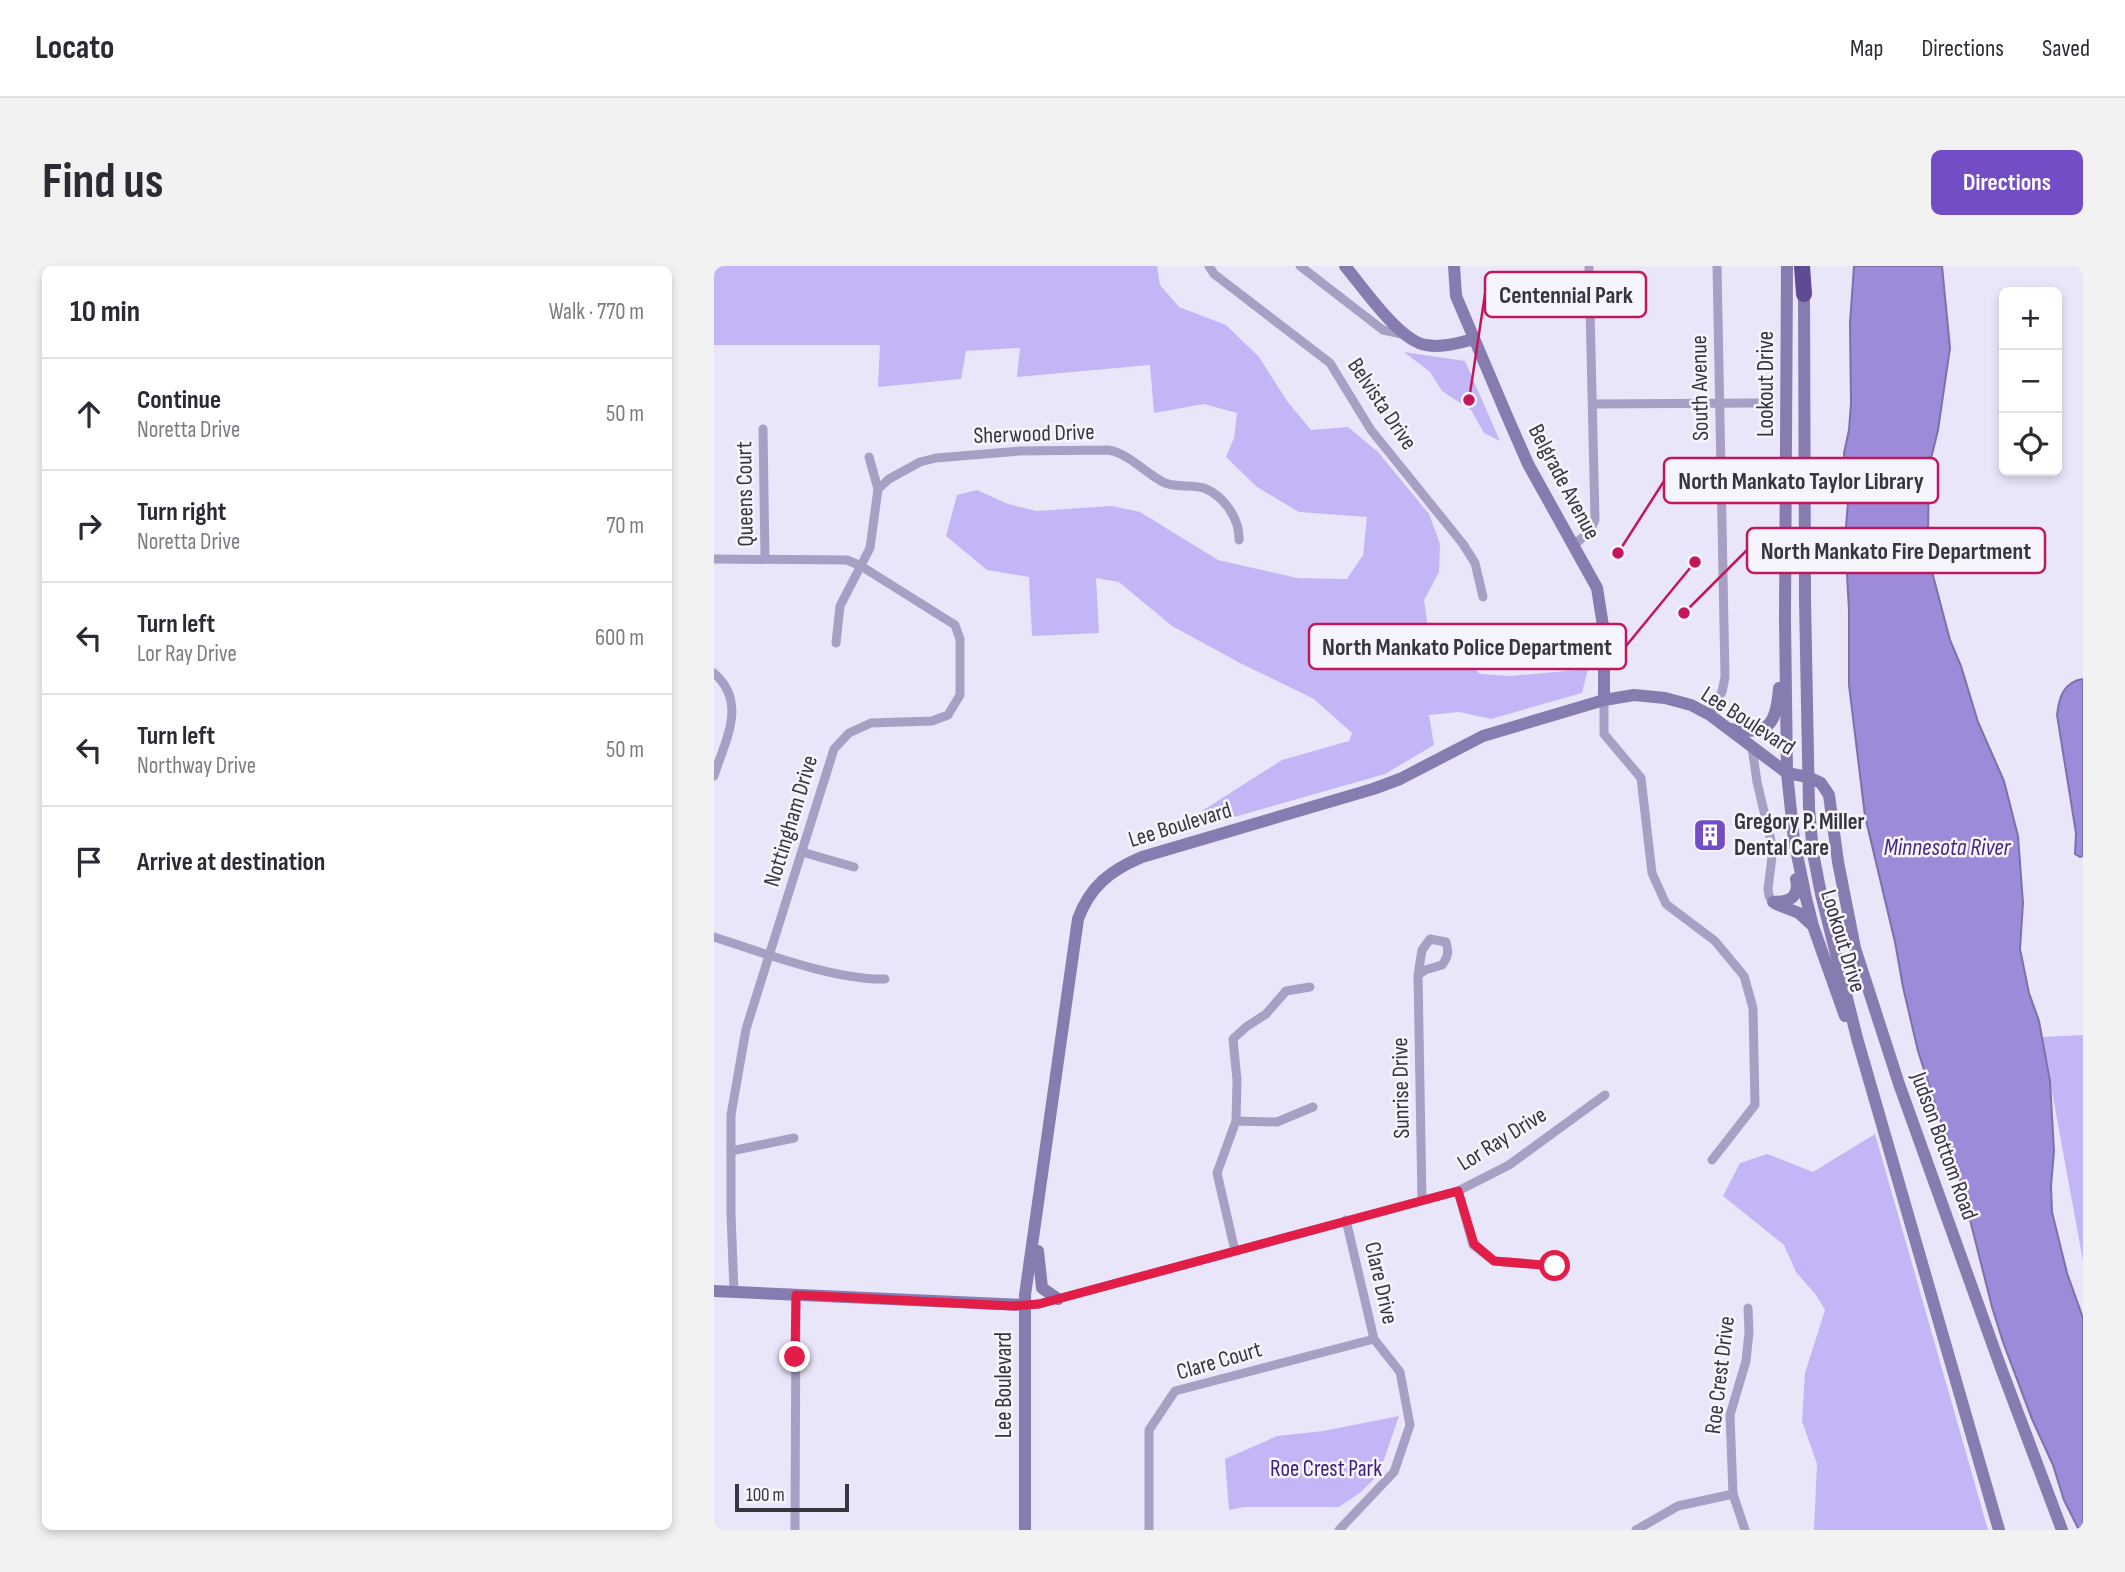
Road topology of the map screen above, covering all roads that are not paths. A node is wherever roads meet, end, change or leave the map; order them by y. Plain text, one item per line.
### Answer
1 (1209, 266) edge
2 (1300, 266) edge
3 (1345, 266) edge
4 (1454, 266) edge
5 (1589, 266) edge
6 (1717, 266) edge
7 (1787, 266) edge
8 (1803, 266) edge
9 (1804, 294) joint
10 (1404, 334) junction
11 (1474, 339) junction
12 (1719, 403) junction
13 (1757, 403) dead end
14 (1593, 404) junction
15 (764, 429) dead end
16 (869, 457) dead end
17 (878, 489) junction
18 (1239, 540) dead end
19 (1574, 545) junction
20 (714, 559) edge
21 (765, 559) junction
22 (861, 566) junction
23 (1483, 597) dead end
24 (1785, 618) junction
25 (836, 643) dead end
26 (714, 673) edge
27 (1604, 700) junction
28 (1710, 715) junction
29 (1729, 729) junction
30 (1752, 747) junction
31 (1787, 773) junction
32 (714, 776) edge
33 (1808, 777) junction
34 (1790, 809) junction
35 (802, 852) junction
36 (854, 867) dead end
37 (1773, 902) junction
38 (1813, 926) junction
39 (714, 937) edge
40 (770, 956) junction
41 (1418, 975) dead end
42 (885, 979) dead end
43 (1310, 987) dead end
44 (1857, 1038) junction
45 (1605, 1095) dead end
46 (1313, 1107) dead end
47 (1236, 1121) junction
48 (794, 1138) dead end
49 (731, 1151) junction
50 (1712, 1160) dead end
51 (1458, 1191) junction
52 (1422, 1200) junction
53 (1346, 1220) junction
54 (1036, 1226) junction
55 (1235, 1251) junction
56 (1555, 1266) dead end
57 (714, 1291) edge
58 (734, 1291) junction
59 (796, 1295) junction
60 (1058, 1298) junction
61 (1025, 1305) junction
62 (1748, 1308) dead end
63 (1374, 1339) junction
64 (1733, 1494) junction
65 (795, 1530) edge
66 (1025, 1530) edge
67 (1149, 1530) edge
68 (1339, 1530) edge
69 (1636, 1530) edge
70 (1745, 1530) edge
71 (1999, 1530) edge
72 (2063, 1530) edge

1 - 23 street, Belvista Drive
2 - 10 street, Belvista Drive
3 - 10 main road
4 - 11 main road, Belgrade Avenue
5 - 14 street
6 - 12 street, South Avenue
7 - 24 main road, Lookout Drive
8 - 9 highway
9 - 33 main road, Lookout Drive
10 - 11 main road
11 - 19 main road, Belgrade Avenue
12 - 13 street
12 - 14 street
12 - 28 street, South Avenue
14 - 19 street
15 - 21 street, Queens Court
16 - 17 street
17 - 18 street, Sherwood Drive
17 - 22 street
19 - 27 main road, Belgrade Avenue
20 - 21 street, Nottingham Drive
21 - 22 street, Nottingham Drive
22 - 25 street
22 - 35 street, Nottingham Drive
24 - 29 main road
24 - 31 main road, Lookout Drive
26 - 32 street
27 - 28 main road, Lee Boulevard
27 - 50 street, Belgrade Avenue
27 - 54 main road, Lee Boulevard
28 - 29 main road, Lee Boulevard
29 - 30 main road, Lee Boulevard
30 - 31 main road, Lee Boulevard
30 - 37 street
31 - 33 main road, Lee Boulevard
31 - 34 main road, Lookout Drive
33 - 44 main road, Lookout Drive
33 - 72 main road, Judson Bottom Road
34 - 37 main road
34 - 38 main road, Lookout Drive
35 - 36 street
35 - 40 street, Nottingham Drive
37 - 38 main road
38 - 44 main road, Lookout Drive
39 - 40 street
40 - 42 street
40 - 49 street, Nottingham Drive
41 - 52 street, Sunrise Drive
43 - 47 street
44 - 71 main road, Lookout Drive
45 - 51 street, Lor Ray Drive
46 - 47 street
47 - 55 street
48 - 49 street
49 - 58 street, Nottingham Drive
51 - 52 street, Lor Ray Drive
51 - 56 street
52 - 53 street, Lor Ray Drive
53 - 55 street, Lor Ray Drive
53 - 63 street, Clare Drive
54 - 60 main road
54 - 61 main road, Lee Boulevard
55 - 60 street, Lor Ray Drive
57 - 58 main road, Lor Ray Drive
58 - 59 main road, Lor Ray Drive
59 - 61 main road, Lor Ray Drive
59 - 65 street
60 - 61 street, Lor Ray Drive
61 - 66 main road, Lee Boulevard
62 - 64 street, Roe Crest Drive
63 - 67 street, Clare Court
63 - 68 street, Clare Drive
64 - 69 street
64 - 70 street, Roe Crest Drive

